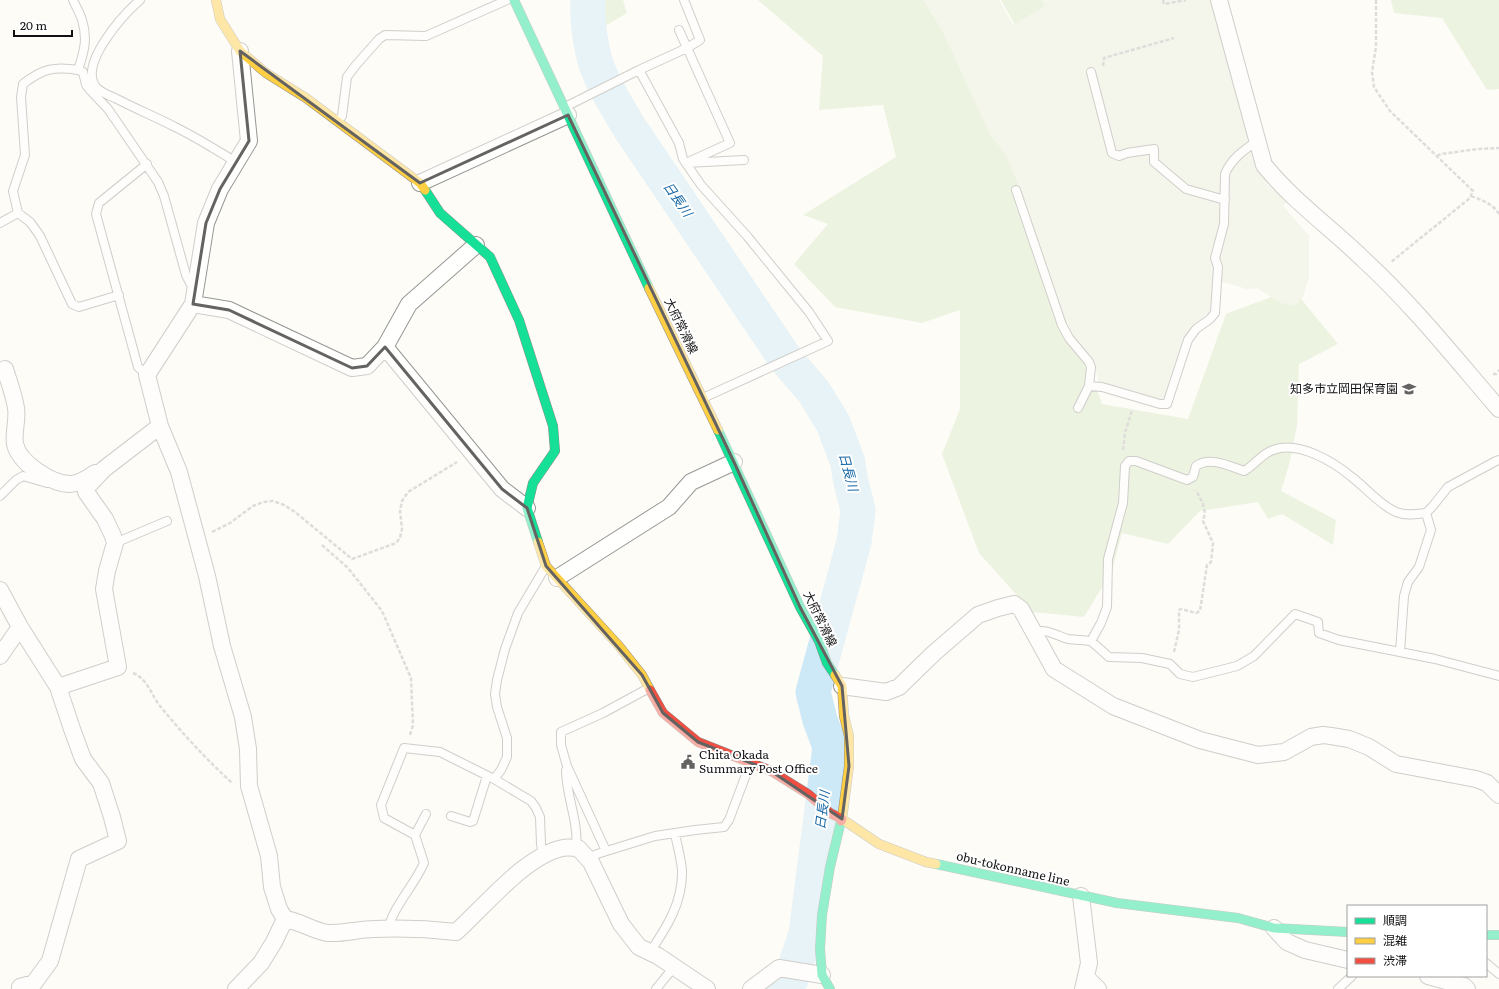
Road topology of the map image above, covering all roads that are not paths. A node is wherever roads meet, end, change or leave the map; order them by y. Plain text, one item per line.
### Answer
1 (73, 0) edge
2 (140, 0) edge
3 (216, 0) edge
4 (507, 0) edge
5 (514, 0) edge
6 (684, 0) edge
7 (1218, 0) edge
8 (679, 30) dead end
9 (687, 48) junction
10 (240, 51) junction
11 (78, 70) junction
12 (639, 70) junction
13 (1091, 72) road end
14 (93, 88) junction
15 (566, 111) junction
16 (338, 122) junction
17 (1257, 141) junction
18 (744, 160) dead end
19 (236, 162) junction
20 (686, 163) junction
21 (147, 164) junction
22 (420, 183) junction
23 (1016, 190) dead end
24 (1225, 200) junction
25 (18, 213) junction
26 (0, 223) edge
27 (476, 245) junction
28 (196, 286) junction
29 (119, 296) junction
30 (193, 304) junction
31 (386, 347) junction
32 (5, 369) dead end
33 (147, 375) junction
34 (1089, 386) junction
35 (703, 398) junction
36 (1078, 408) dead end
37 (1499, 409) edge
38 (160, 426) junction
39 (1499, 460) edge
40 (734, 462) junction
41 (104, 469) junction
42 (58, 482) junction
43 (0, 496) edge
44 (527, 508) junction
45 (1426, 513) junction
46 (167, 520) dead end
47 (115, 544) junction
48 (546, 566) junction
49 (557, 578) junction
50 (0, 590) edge
51 (20, 627) junction
52 (1034, 632) junction
53 (1091, 641) junction
54 (1400, 652) junction
55 (0, 656) edge
56 (1499, 676) edge
57 (842, 686) junction
58 (58, 687) junction
59 (649, 688) junction
60 (750, 763) junction
61 (568, 768) junction
62 (490, 778) junction
63 (1499, 795) edge
64 (426, 814) dead end
65 (451, 816) dead end
66 (842, 819) junction
67 (675, 833) junction
68 (415, 835) junction
69 (576, 848) junction
70 (606, 851) junction
71 (543, 856) junction
72 (588, 859) junction
73 (1081, 896) junction
74 (285, 919) junction
75 (1274, 928) junction
76 (388, 929) junction
77 (1347, 932) edge
78 (1487, 935) edge
79 (1499, 935) edge
80 (650, 952) junction
81 (1347, 960) edge
82 (1487, 964) edge
83 (674, 967) junction
84 (1499, 974) edge
85 (1351, 977) edge
86 (1432, 977) edge
87 (826, 982) edge
88 (1084, 983) edge
89 (20, 989) edge
90 (236, 989) edge
91 (656, 989) edge
92 (707, 989) edge
93 (751, 989) edge
94 (1098, 989) edge
95 (1338, 989) edge
96 (1467, 989) edge

1 - 11 lane
2 - 14 lane
3 - 10 main road
4 - 16 lane
5 - 15 main road, 大府常滑線
6 - 9 lane
7 - 17 street
8 - 9 lane
9 - 12 lane
9 - 20 lane
10 - 16 main road
10 - 19 street
11 - 14 lane
11 - 25 lane
12 - 15 lane
12 - 20 lane
13 - 24 lane
14 - 19 lane
14 - 21 lane
15 - 22 street
15 - 35 main road, 大府常滑線
16 - 22 main road
17 - 24 lane
17 - 37 street
18 - 20 lane
19 - 28 street
20 - 35 lane
21 - 28 lane
21 - 29 lane
22 - 27 main road
23 - 34 lane
24 - 34 lane
25 - 26 lane
25 - 29 lane
27 - 31 street
27 - 44 main road
28 - 30 street
29 - 33 lane
30 - 31 street
30 - 33 street
31 - 44 street
32 - 42 street
33 - 38 street
34 - 36 lane
35 - 40 main road, 大府常滑線
38 - 41 street
38 - 74 street
39 - 45 lane
40 - 49 street
40 - 57 main road, 大府常滑線
41 - 42 street
41 - 47 street
42 - 43 lane
44 - 48 main road
45 - 53 lane
45 - 54 lane
46 - 47 lane
47 - 58 street
48 - 49 main road, obu-tokonname line
48 - 62 lane
49 - 59 main road, obu-tokonname line
50 - 51 street
51 - 55 street
51 - 58 street
52 - 53 lane
52 - 57 street
52 - 63 street
53 - 54 lane
54 - 56 lane
57 - 66 main road
58 - 89 street
59 - 60 main road, obu-tokonname line
59 - 61 lane
60 - 66 main road, obu-tokonname line
60 - 67 lane
61 - 69 lane
61 - 70 lane
62 - 65 lane
62 - 68 lane
62 - 71 lane
64 - 68 lane
66 - 73 main road, obu-tokonname line
66 - 87 main road
67 - 70 lane
67 - 80 lane
68 - 76 lane
69 - 71 street
69 - 72 street
70 - 72 lane
71 - 76 street
72 - 80 street
73 - 75 main road, obu-tokonname line
73 - 88 street
74 - 76 street
74 - 90 street
75 - 77 main road, obu-tokonname line
75 - 81 street
78 - 79 main road
80 - 83 street
82 - 84 lane
83 - 91 lane
83 - 92 street
85 - 95 lane
86 - 96 street
87 - 93 street
88 - 94 street

